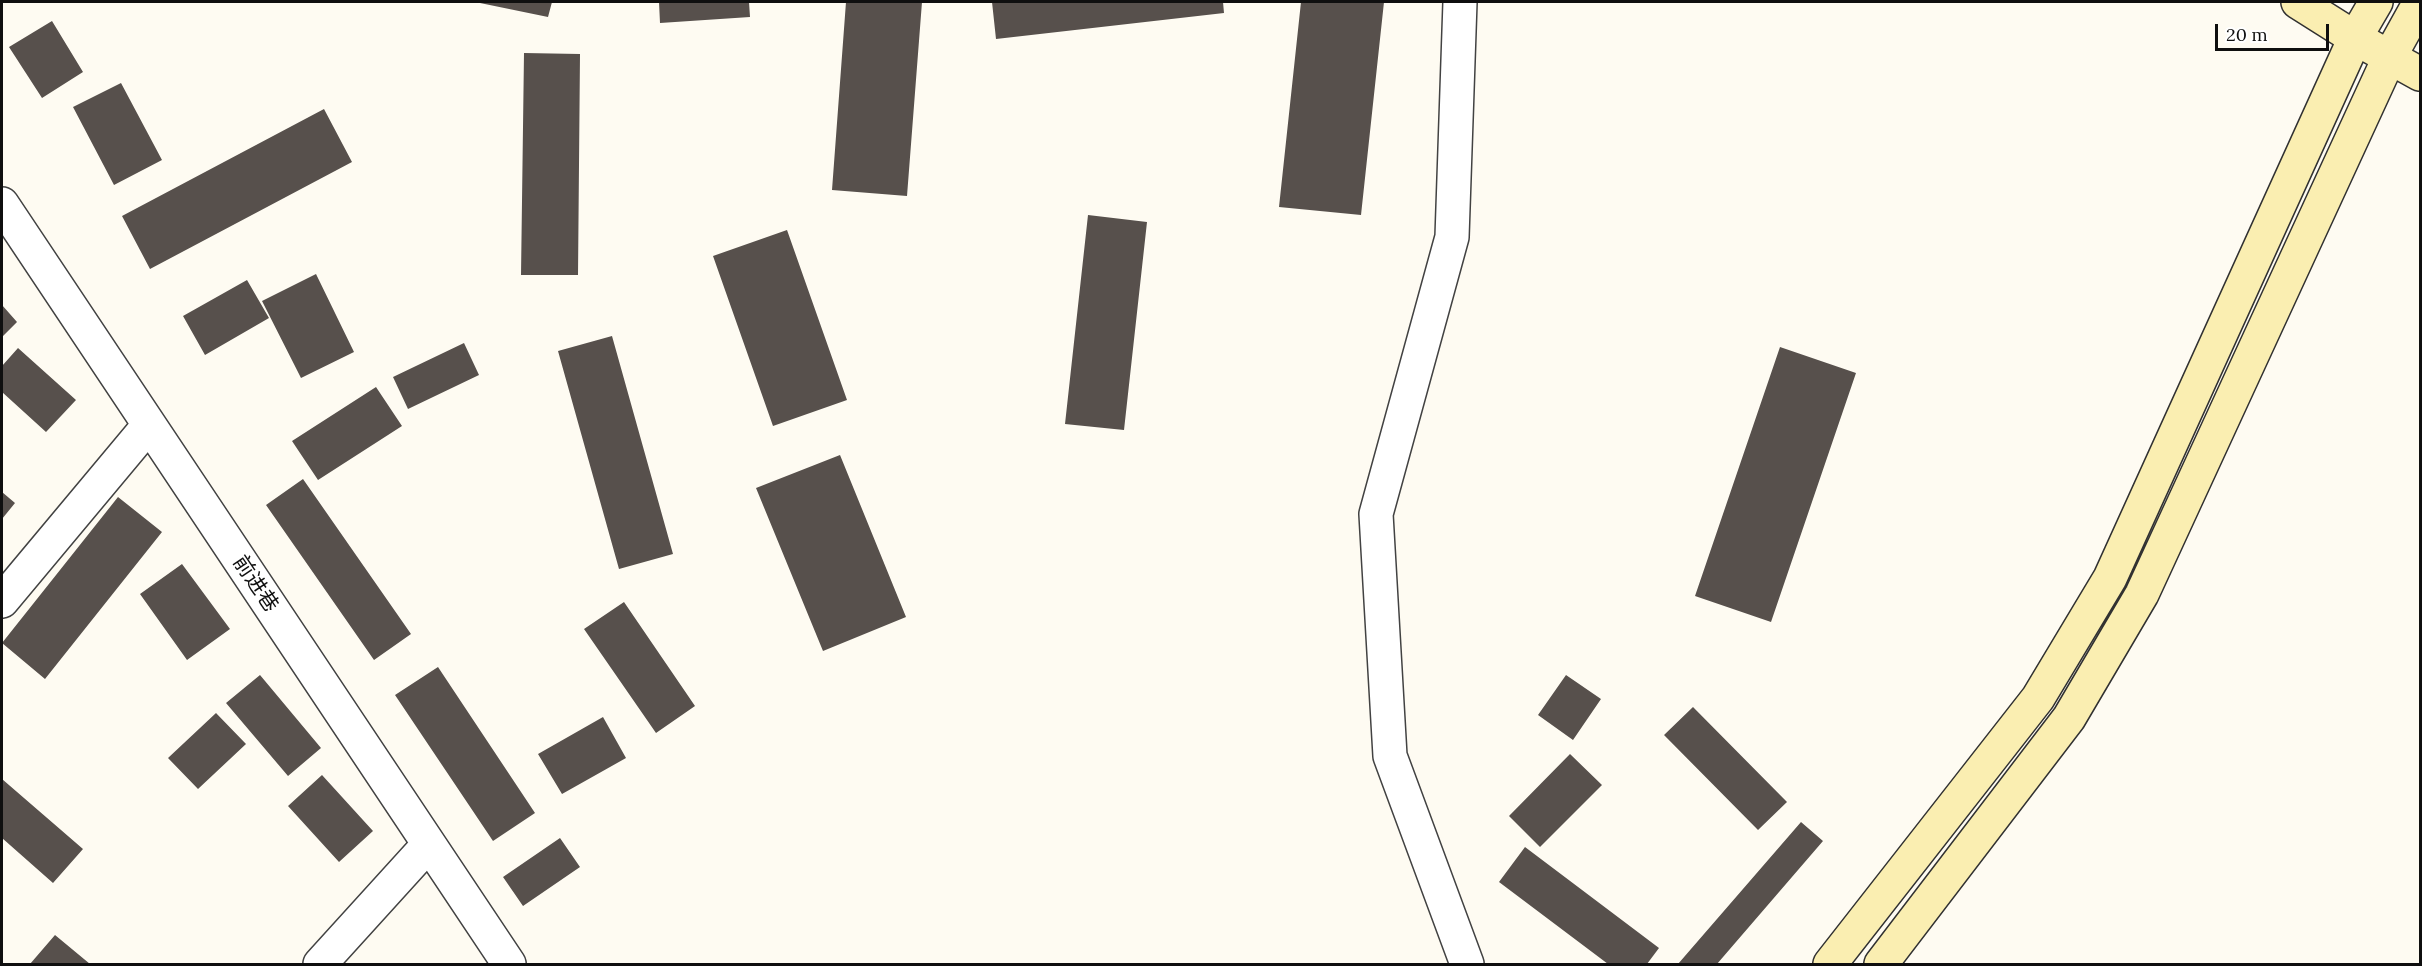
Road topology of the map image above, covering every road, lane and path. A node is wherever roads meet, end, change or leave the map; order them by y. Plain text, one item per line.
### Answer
1 (1460, 2) edge
2 (2298, 2) edge
3 (2376, 2) edge
4 (2420, 2) edge
5 (2355, 38) junction
6 (2390, 56) junction
7 (2421, 74) edge
8 (2, 204) edge
9 (149, 425) junction
10 (2, 601) edge
11 (429, 844) junction
12 (320, 964) edge
13 (509, 964) edge
14 (1467, 964) edge
15 (1830, 964) edge
16 (1881, 964) edge

1 - 14 street
2 - 5 main road
3 - 5 main road
4 - 6 main road
5 - 6 main road
5 - 15 main road
6 - 7 main road
6 - 16 main road
8 - 9 street, 前进巷
9 - 10 street
9 - 11 street, 前进巷
11 - 12 street
11 - 13 street, 前进巷

